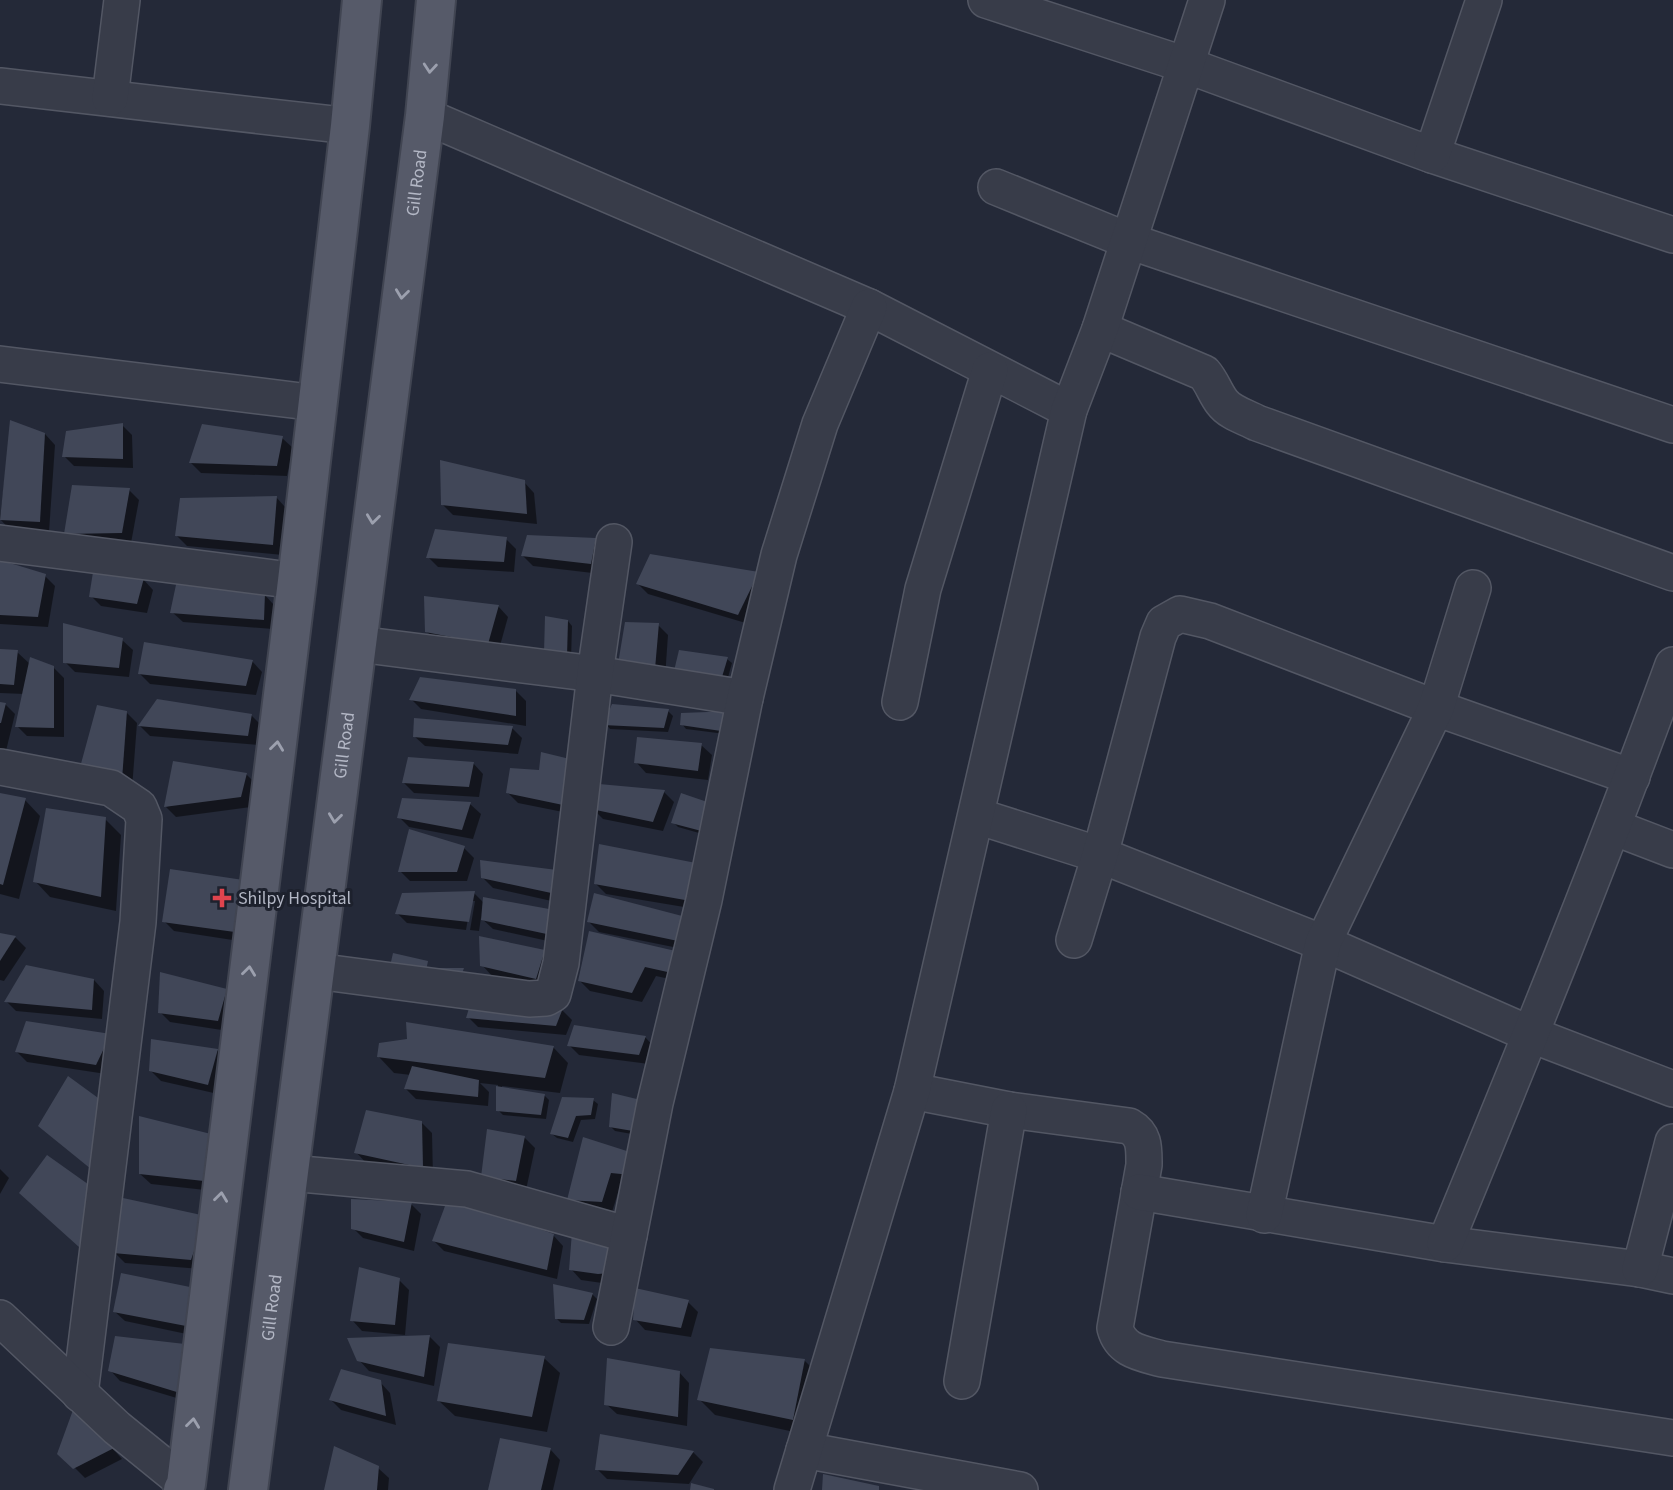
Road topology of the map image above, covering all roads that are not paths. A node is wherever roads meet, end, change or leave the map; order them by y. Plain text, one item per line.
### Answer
1 (122, 0) edge
2 (362, 0) edge
3 (436, 0) edge
4 (986, 0) edge
5 (1207, 0) edge
6 (1484, 0) edge
7 (1186, 65) junction
8 (0, 86) edge
9 (110, 98) junction
10 (425, 116) junction
11 (350, 126) junction
12 (1433, 155) junction
13 (996, 187) dead end
14 (1673, 235) edge
15 (1129, 241) junction
16 (869, 307) junction
17 (1100, 329) junction
18 (0, 364) edge
19 (990, 370) junction
20 (317, 403) junction
21 (1069, 410) junction
22 (1673, 425) edge
23 (614, 542) dead end
24 (0, 543) edge
25 (1673, 573) edge
26 (297, 582) junction
27 (1473, 588) dead end
28 (358, 644) junction
29 (1673, 665) edge
30 (595, 674) junction
31 (745, 698) junction
32 (900, 702) dead end
33 (1436, 708) junction
34 (1660, 739) edge
35 (0, 767) edge
36 (1632, 777) junction
37 (977, 816) junction
38 (1613, 827) junction
39 (1673, 850) edge
40 (1100, 855) junction
41 (1074, 940) dead end
42 (1323, 943) junction
43 (316, 971) junction
44 (1532, 1035) junction
45 (1673, 1088) edge
46 (912, 1091) junction
47 (1009, 1110) junction
48 (1673, 1142) edge
49 (290, 1173) junction
50 (1139, 1192) junction
51 (1264, 1214) junction
52 (629, 1235) junction
53 (1446, 1244) junction
54 (1657, 1273) edge
55 (0, 1318) edge
56 (611, 1327) dead end
57 (962, 1381) dead end
58 (80, 1394) junction
59 (1673, 1438) edge
60 (804, 1450) junction
61 (184, 1487) edge
62 (248, 1490) edge
63 (792, 1490) edge
64 (1020, 1490) edge

1 - 9 street
2 - 11 main road
3 -> 10 main road, Gill Road
4 - 7 street
5 - 7 street
6 - 12 street
7 - 12 street
7 - 15 street
8 - 9 street
9 - 11 street
10 - 16 street
10 -> 28 main road, Gill Road
11 - 20 main road
12 - 14 street
13 - 15 street
15 - 17 street
15 - 22 street
16 - 19 street
16 - 31 street
17 - 21 street
17 - 25 street
18 - 20 street
19 - 21 street
19 - 32 street
20 - 26 main road
21 - 37 street
23 - 30 street
24 - 26 street
61 -> 26 main road
27 - 33 street
28 - 30 street
28 -> 43 main road, Gill Road
29 - 34 street
30 - 31 street
30 - 43 street
31 - 52 street
33 - 36 street
33 - 40 street
33 - 42 street
34 - 36 street
35 - 58 street
36 - 38 street
37 - 40 street
37 - 46 street
38 - 39 street
38 - 44 street
40 - 41 street
40 - 42 street
42 - 44 street
42 - 51 street
43 - 49 main road, Gill Road
44 - 45 street
44 - 53 street
46 - 47 street
46 - 60 street
47 - 50 street
47 - 57 street
48 - 54 street
49 - 52 street
49 - 62 main road, Gill Road
50 - 51 street
50 - 59 street
51 - 53 street
52 - 56 street
53 - 54 street
55 - 58 street
58 - 61 street
60 - 63 street
60 - 64 street

